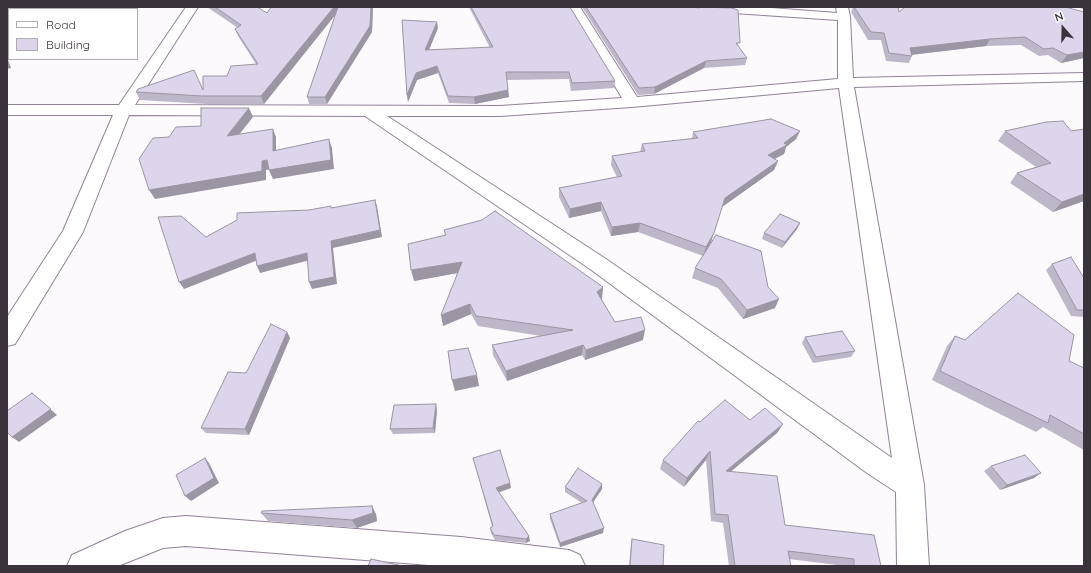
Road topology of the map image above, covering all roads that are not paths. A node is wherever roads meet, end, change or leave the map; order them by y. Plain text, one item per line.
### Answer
1 (192, 7) edge
2 (574, 7) edge
3 (704, 7) edge
4 (843, 12) edge
5 (1080, 79) edge
6 (846, 84) junction
7 (632, 102) junction
8 (7, 110) edge
9 (123, 111) junction
10 (370, 111) junction
11 (7, 337) edge
12 (910, 485) junction
13 (83, 566) edge
14 (569, 566) edge
15 (913, 566) edge

1 - 9 street
2 - 7 street
3 - 4 street
4 - 6 street
5 - 6 street
6 - 7 street
6 - 12 street
7 - 10 street
8 - 9 street
9 - 10 street
9 - 11 street
10 - 12 street
12 - 15 street
13 - 14 street

